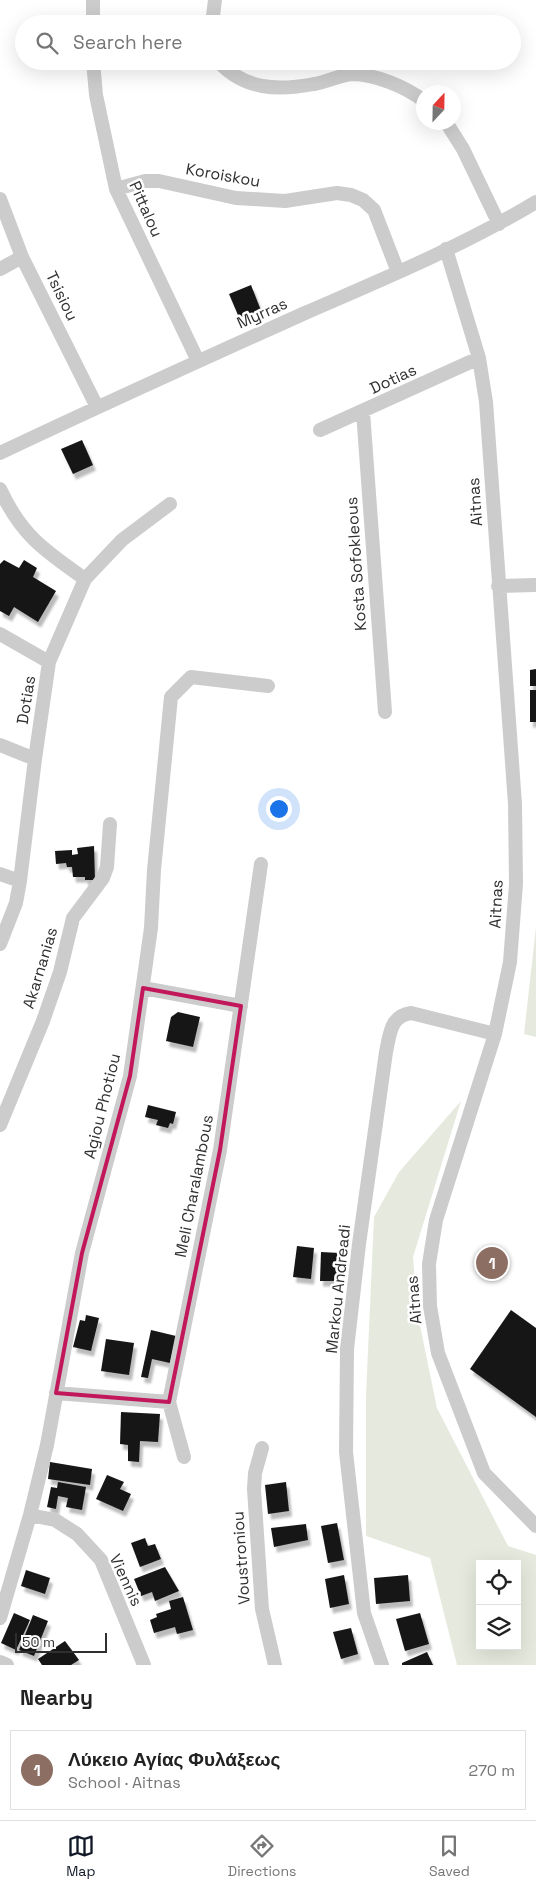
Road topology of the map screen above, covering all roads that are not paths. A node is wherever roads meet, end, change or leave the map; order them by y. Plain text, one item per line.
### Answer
1 (93, 0) edge
2 (215, 0) edge
3 (93, 15) edge
4 (213, 15) edge
5 (94, 70) edge
6 (228, 70) edge
7 (416, 97) edge
8 (451, 130) edge
9 (116, 189) junction
10 (0, 199) edge
11 (536, 202) edge
12 (499, 224) junction
13 (446, 249) junction
14 (22, 257) junction
15 (0, 269) edge
16 (398, 272) junction
17 (479, 358) junction
18 (198, 361) junction
19 (97, 407) junction
20 (363, 412) junction
21 (320, 430) dead end
22 (0, 453) edge
23 (0, 489) edge
24 (170, 504) dead end
25 (85, 578) junction
26 (536, 585) edge
27 (498, 586) junction
28 (0, 634) edge
29 (49, 662) junction
30 (268, 686) dead end
31 (385, 712) dead end
32 (0, 745) edge
33 (35, 759) junction
34 (110, 824) dead end
35 (261, 864) dead end
36 (0, 874) edge
37 (20, 881) junction
38 (0, 944) edge
39 (143, 988) junction
40 (241, 1006) junction
41 (495, 1034) junction
42 (0, 1125) edge
43 (56, 1393) junction
44 (169, 1402) junction
45 (262, 1448) dead end
46 (184, 1457) dead end
47 (30, 1515) junction
48 (536, 1526) edge
49 (0, 1618) edge
50 (0, 1662) edge
51 (7, 1665) edge
52 (144, 1665) edge
53 (275, 1665) edge
54 (382, 1665) edge

1 - 3 street
2 - 4 street
5 - 9 street, Pittalou
6 - 7 street
8 - 12 street
9 - 16 street, Koroiskou
9 - 18 street, Pittalou
10 - 14 street, Tsisiou
11 - 12 street, Myrras
12 - 13 street, Myrras
13 - 16 street, Myrras
13 - 17 street, Aitnas
14 - 15 street
14 - 19 street, Tsisiou
16 - 18 street, Myrras
17 - 20 street, Dotias
17 - 27 street, Aitnas
18 - 19 street, Myrras
19 - 22 street, Myrras
20 - 21 street, Dotias
20 - 31 street, Kosta Sofokleous
23 - 25 street
24 - 25 street, Dotias
25 - 29 street, Dotias
26 - 27 street
27 - 41 street, Aitnas
28 - 29 street
29 - 33 street, Dotias
30 - 39 street, Agiou Photiou
32 - 33 street
33 - 37 street, Dotias
34 - 42 street, Akarnanias
35 - 40 street, Meli Charalambous
36 - 37 street
37 - 38 street, Dotias
39 - 40 street
39 - 43 street, Agiou Photiou
40 - 44 street, Meli Charalambous
41 - 48 street, Aitnas
41 - 54 street, Markou Andreadi
43 - 44 street
43 - 47 street, Agiou Photiou
44 - 46 street
45 - 53 street, Voustroniou
47 - 49 street, Agiou Photiou
47 - 52 street, Viennis
50 - 51 street

